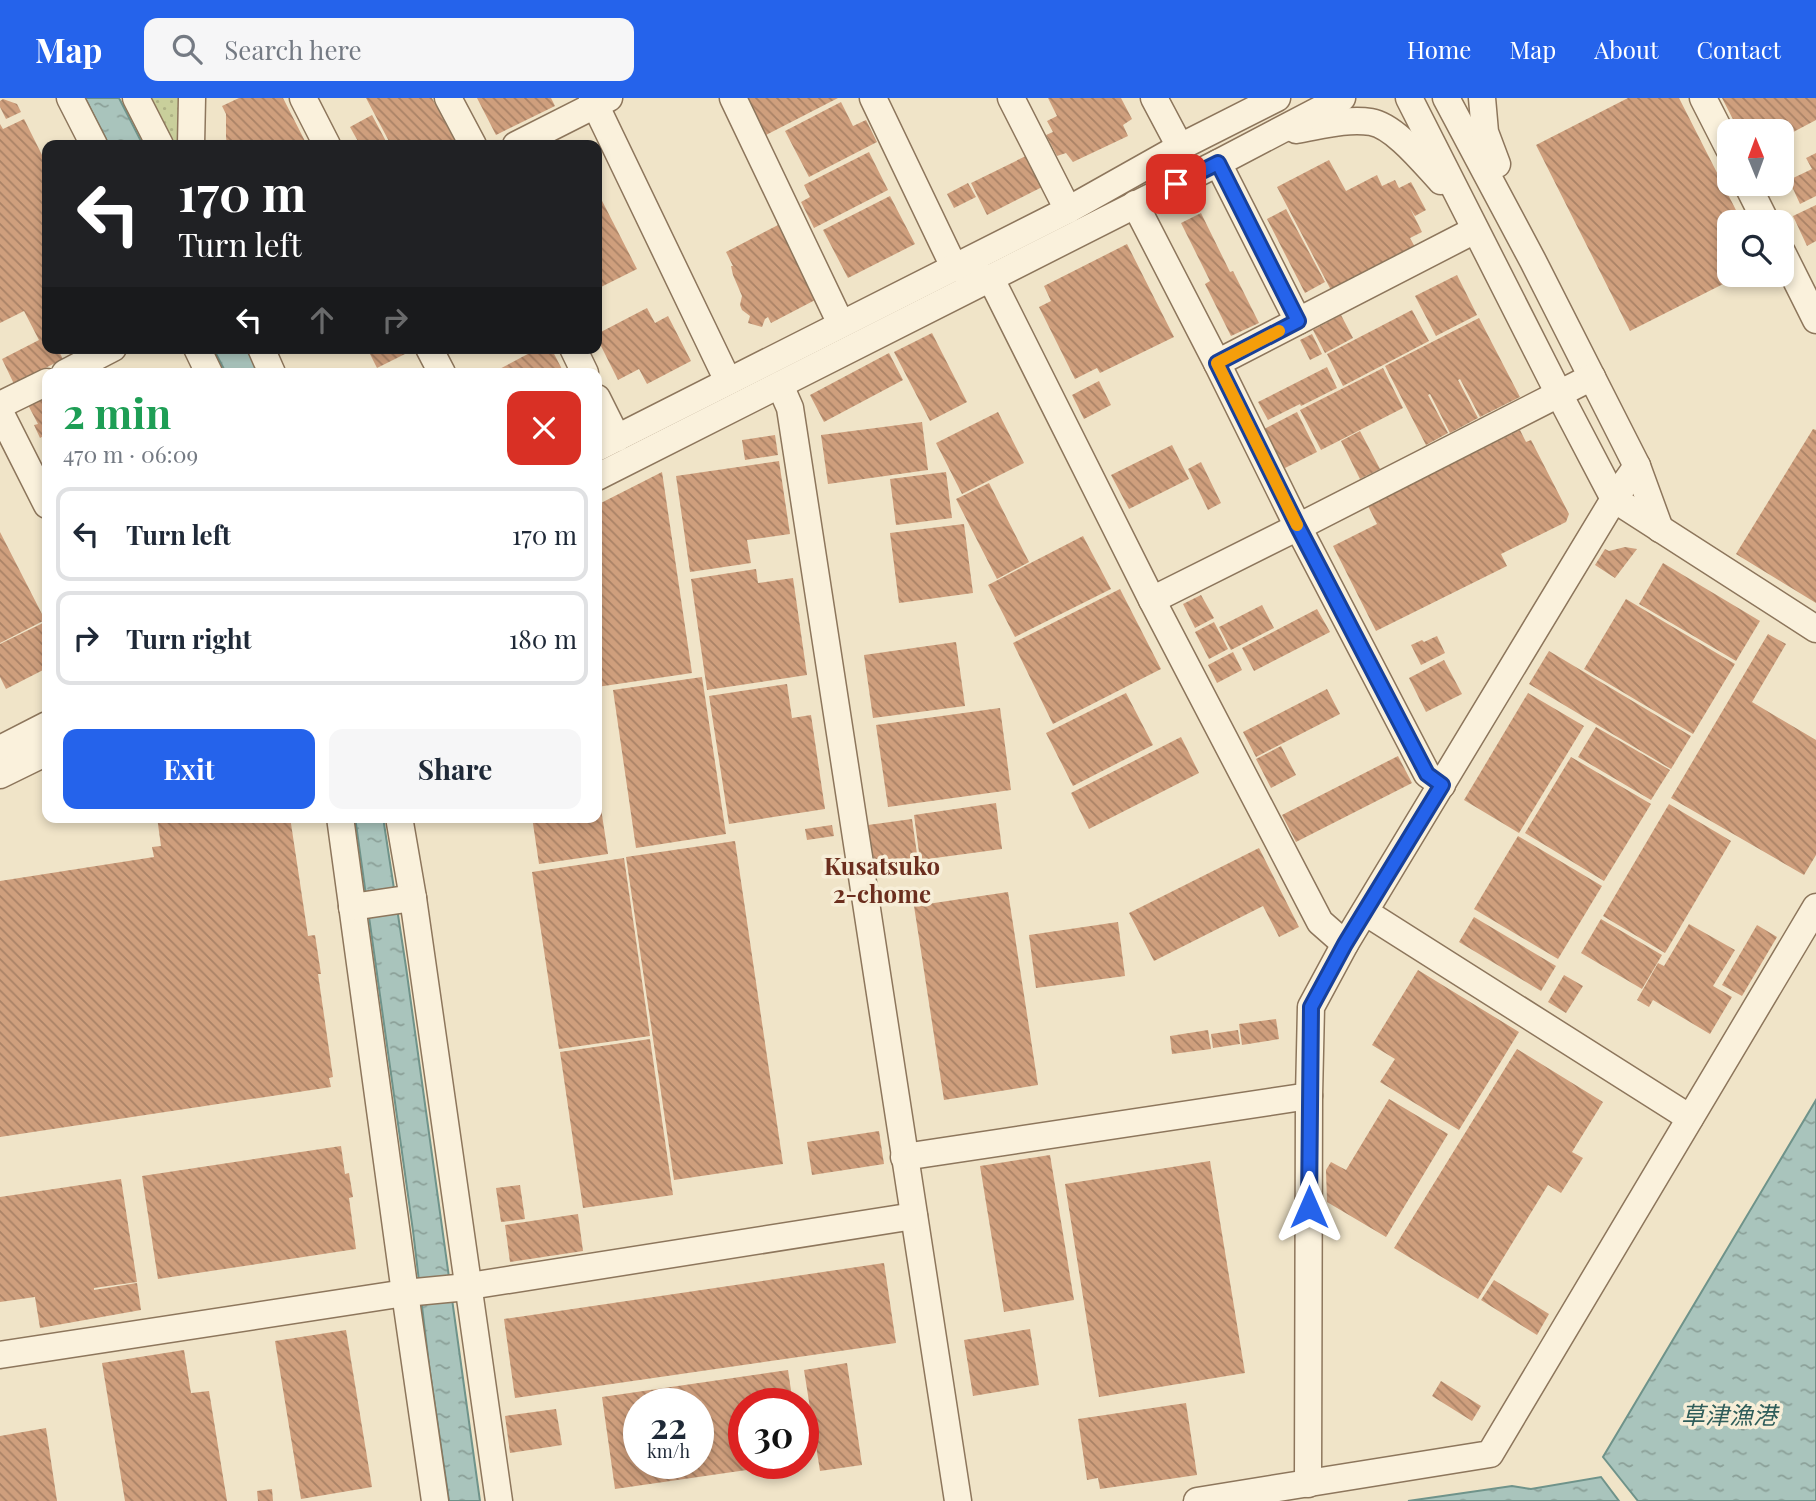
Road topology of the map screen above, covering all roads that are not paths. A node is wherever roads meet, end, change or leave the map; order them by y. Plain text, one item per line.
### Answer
1 (69, 98) edge
2 (136, 98) edge
3 (192, 98) edge
4 (303, 98) edge
5 (448, 98) edge
6 (733, 98) edge
7 (873, 98) edge
8 (1011, 98) edge
9 (1154, 98) edge
10 (1342, 98) edge
11 (1409, 98) edge
12 (1447, 98) edge
13 (1482, 98) edge
14 (1703, 98) edge
15 (599, 100) edge
16 (1268, 101) edge
17 (1717, 125) edge
18 (1272, 134) junction
19 (91, 140) edge
20 (157, 140) edge
21 (191, 140) edge
22 (324, 140) edge
23 (470, 140) edge
24 (525, 140) edge
25 (1180, 148) junction
26 (1218, 163) junction
27 (1461, 202) junction
28 (1135, 204) junction
29 (1068, 210) junction
30 (1475, 230) junction
31 (1533, 261) junction
32 (954, 267) junction
33 (1794, 276) edge
34 (991, 279) junction
35 (1816, 320) edge
36 (1298, 321) junction
37 (841, 324) junction
38 (101, 354) edge
39 (1217, 363) junction
40 (75, 368) edge
41 (1592, 377) junction
42 (728, 381) junction
43 (42, 384) edge
44 (780, 385) junction
45 (1559, 394) junction
46 (0, 405) edge
47 (0, 412) edge
48 (602, 420) edge
49 (607, 443) edge
50 (1637, 466) junction
51 (602, 474) edge
52 (42, 495) edge
53 (1614, 499) junction
54 (1298, 527) junction
55 (1660, 529) junction
56 (1152, 600) junction
57 (1816, 629) edge
58 (42, 728) edge
59 (0, 749) edge
60 (42, 754) edge
61 (0, 775) edge
62 (1442, 785) junction
63 (341, 823) edge
64 (400, 823) edge
65 (406, 899) junction
66 (358, 906) junction
67 (1816, 907) edge
68 (1365, 912) junction
69 (1345, 944) junction
70 (1309, 1096) junction
71 (1690, 1118) junction
72 (904, 1157) junction
73 (914, 1216) junction
74 (463, 1287) junction
75 (411, 1292) junction
76 (0, 1355) edge
77 (1308, 1484) junction
78 (435, 1501) edge
79 (499, 1501) edge
80 (958, 1501) edge
81 (1197, 1501) edge

1 - 19 street
2 - 20 street
3 - 21 street
4 - 22 street
5 - 23 street
6 - 37 street
7 - 32 street
8 - 29 street
9 - 25 street
10 - 18 street
11 - 27 street
12 - 31 street
13 - 31 street
14 - 17 street
15 - 24 street
15 - 42 street
16 - 25 street
18 - 26 street
18 - 27 street
25 - 29 street
26 - 28 street
26 - 36 street
27 - 30 street
28 - 34 street
28 - 39 street
29 - 32 street
30 - 36 street
30 - 45 street
31 - 41 street
32 - 34 street
32 - 37 street
33 - 35 street
34 - 44 street
34 - 56 street
36 - 39 street
37 - 42 street
38 - 40 street
39 - 54 street
41 - 45 street
41 - 50 street
42 - 49 street
43 - 46 street
44 - 51 street
44 - 72 street
45 - 53 street
45 - 54 street
47 - 52 street
48 - 49 street
50 - 53 street
50 - 55 street
53 - 55 street
53 - 62 street
54 - 56 street
54 - 62 street
55 - 57 street
56 - 69 street
58 - 59 street
60 - 61 street
62 - 68 street
63 - 66 street
64 - 65 street
65 - 66 street
65 - 74 street
66 - 75 street
67 - 71 street
68 - 69 street
68 - 71 street
69 - 70 street
70 - 72 street
70 - 77 street
71 - 77 street
72 - 73 street
73 - 74 street
73 - 80 street
74 - 75 street
74 - 79 street
75 - 76 street
75 - 78 street
77 - 81 street

